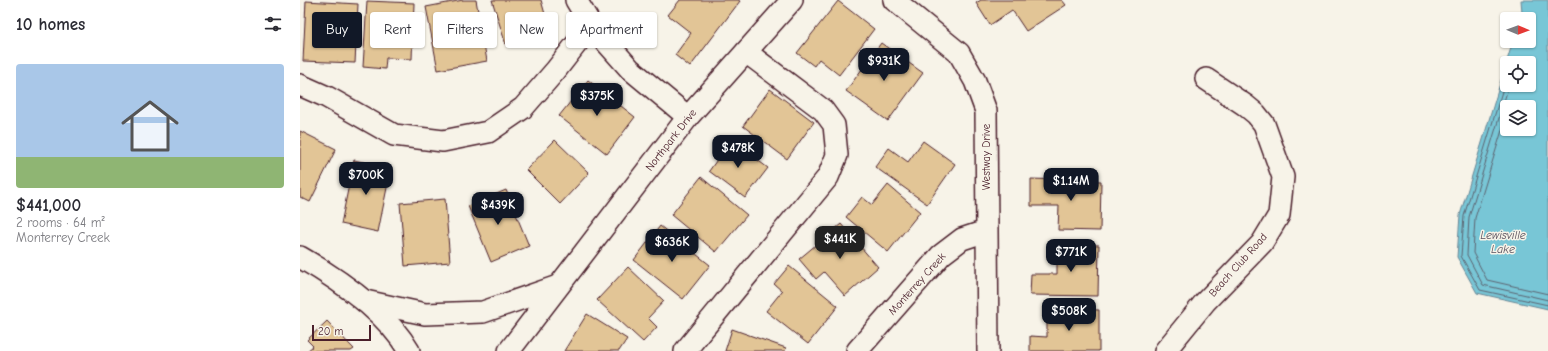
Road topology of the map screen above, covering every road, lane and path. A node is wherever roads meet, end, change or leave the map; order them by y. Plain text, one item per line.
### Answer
1 (576, 0) edge
2 (792, 0) edge
3 (894, 0) edge
4 (583, 12) edge
5 (573, 48) edge
6 (611, 48) edge
7 (746, 52) junction
8 (1206, 79) dead end
9 (300, 85) edge
10 (688, 116) junction
11 (986, 231) junction
12 (300, 257) edge
13 (558, 286) junction
14 (365, 301) junction
15 (409, 351) edge
16 (509, 351) edge
17 (686, 351) edge
18 (857, 351) edge
19 (988, 351) edge
20 (1165, 351) edge

1 - 4 street
2 - 7 street, Northpark Drive
3 - 11 street, Westway Drive
5 - 9 street
6 - 10 street
7 - 10 street, Northpark Drive
7 - 17 street
8 - 20 street, Beach Club Road
10 - 13 street, Northpark Drive
11 - 18 street, Monterrey Creek
11 - 19 street, Westway Drive
12 - 14 street
13 - 14 street
13 - 16 street, Northpark Drive
14 - 15 street

